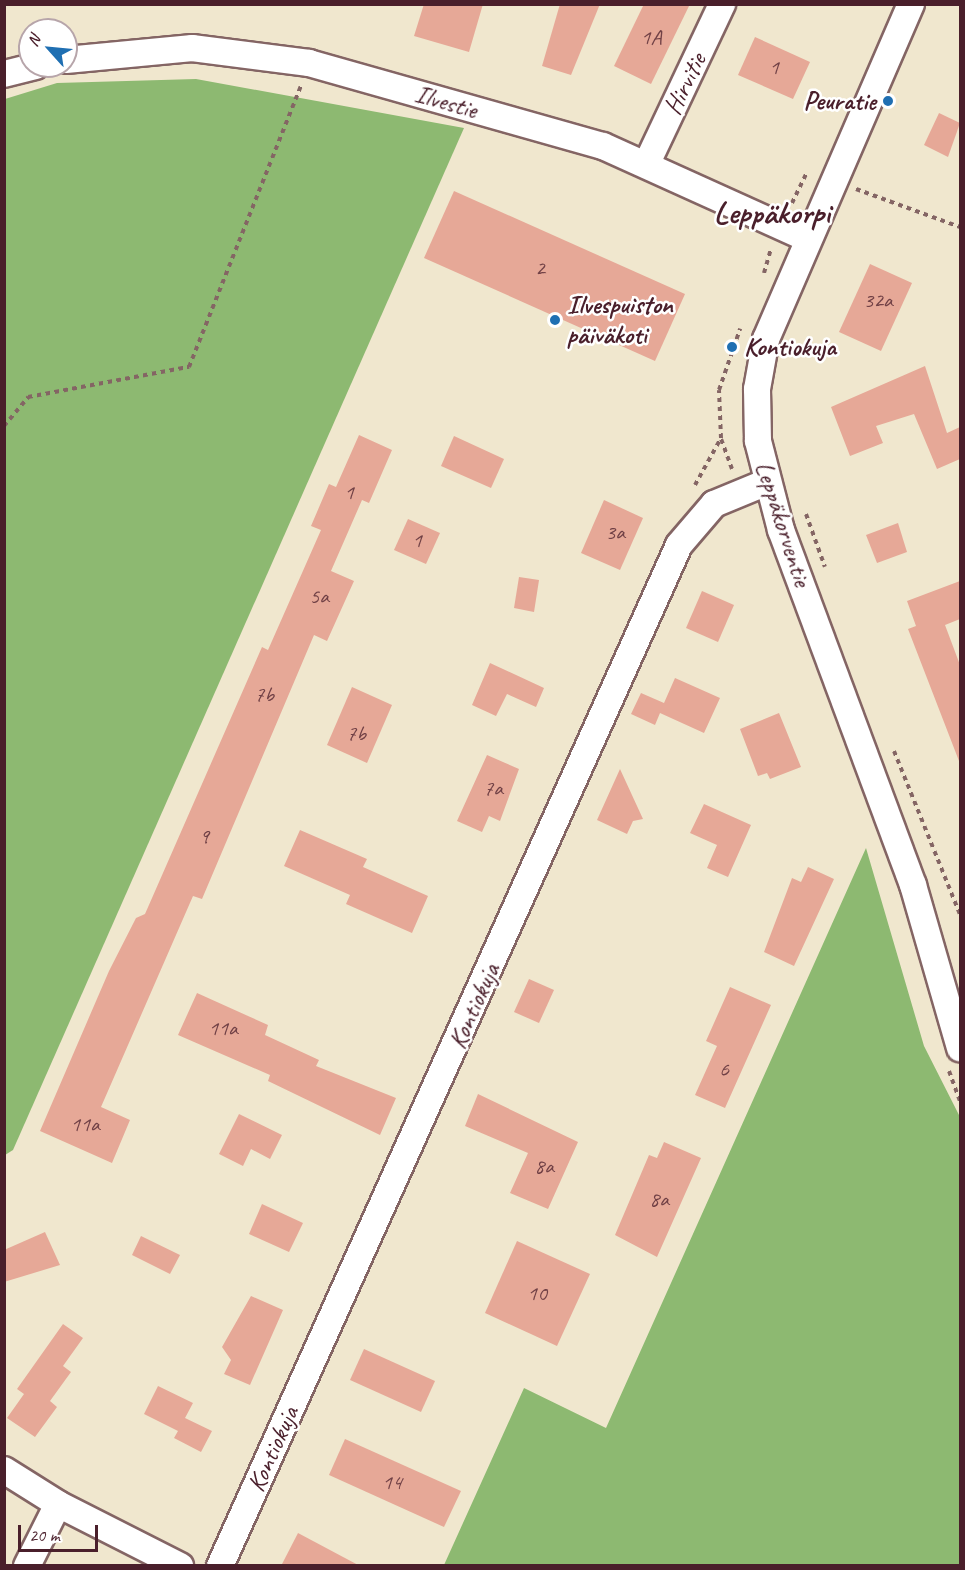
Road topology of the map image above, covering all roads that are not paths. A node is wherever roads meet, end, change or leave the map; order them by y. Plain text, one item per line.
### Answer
1 (722, 4) edge
2 (911, 4) edge
3 (78, 59) edge
4 (647, 163) junction
5 (807, 238) junction
6 (765, 483) junction
7 (953, 1055) edge
8 (4, 1470) edge
9 (58, 1504) junction
10 (27, 1566) edge
11 (180, 1566) edge
12 (220, 1566) edge

1 - 4 street, Hirvitie
2 - 5 street, Leppäkorventie
3 - 4 street, Ilvestie
4 - 5 street, Ilvestie
5 - 6 street, Leppäkorventie
6 - 7 street, Leppäkorventie
6 - 12 street, Kontiokuja
8 - 9 street
9 - 10 street
9 - 11 street

